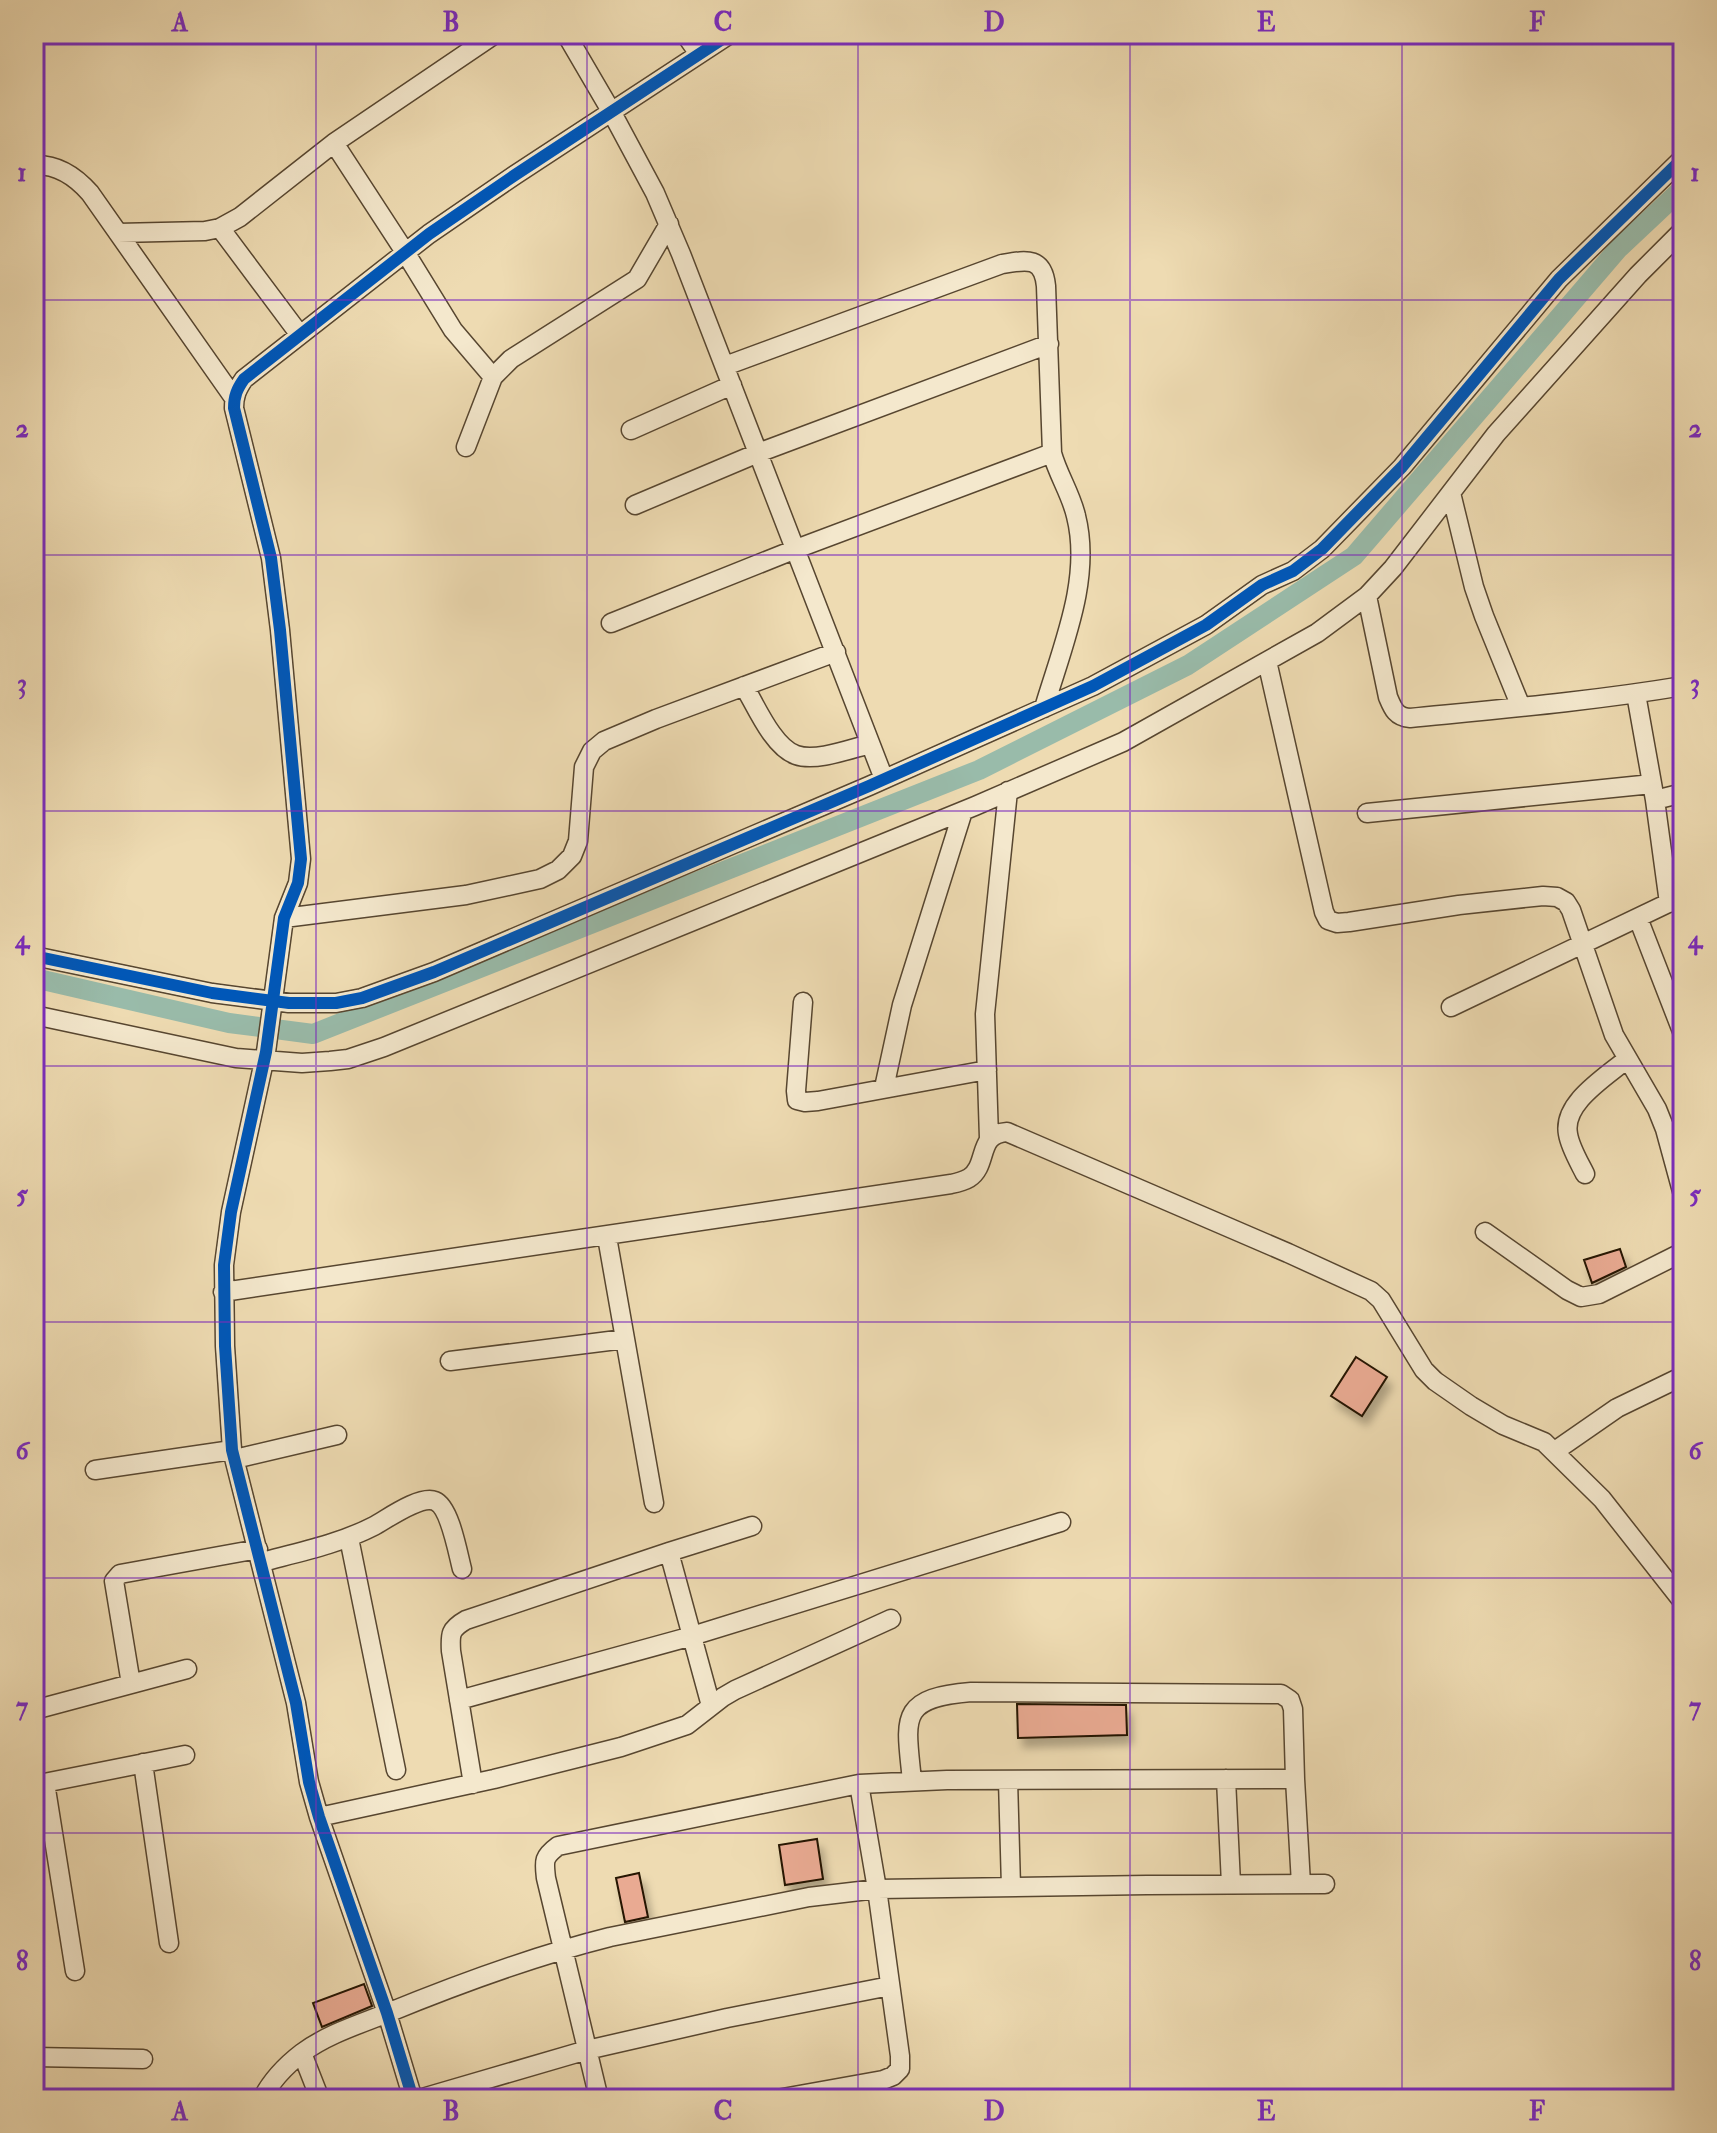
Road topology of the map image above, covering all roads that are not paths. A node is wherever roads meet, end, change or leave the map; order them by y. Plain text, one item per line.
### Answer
1 (495, 34) edge
2 (566, 34) edge
3 (685, 34) edge
4 (730, 34) edge
5 (699, 54) junction
6 (611, 111) junction
7 (334, 143) junction
8 (1683, 158) edge
9 (34, 165) edge
10 (669, 224) junction
11 (220, 228) junction
12 (1683, 230) edge
13 (118, 233) junction
14 (405, 252) junction
15 (300, 335) junction
16 (1049, 344) junction
17 (725, 366) junction
18 (493, 377) junction
19 (732, 385) junction
20 (234, 398) junction
21 (631, 430) dead end
22 (466, 447) dead end
23 (758, 453) junction
24 (1052, 453) junction
25 (1451, 493) junction
26 (635, 505) dead end
27 (796, 549) junction
28 (1367, 596) junction
29 (611, 623) dead end
30 (836, 652) junction
31 (1267, 661) junction
32 (744, 686) junction
33 (1683, 686) edge
34 (1636, 694) junction
35 (1521, 707) junction
36 (1044, 708) junction
37 (870, 744) junction
38 (884, 779) junction
39 (1008, 791) junction
40 (1654, 792) junction
41 (1683, 793) edge
42 (963, 811) junction
43 (1367, 813) dead end
44 (1676, 900) edge
45 (284, 918) junction
46 (1638, 918) junction
47 (1583, 944) junction
48 (34, 956) edge
49 (803, 1002) dead end
50 (272, 1006) junction
51 (1451, 1007) dead end
52 (34, 1015) edge
53 (1683, 1034) edge
54 (266, 1056) junction
55 (1627, 1059) junction
56 (987, 1070) junction
57 (884, 1088) junction
58 (989, 1138) junction
59 (1585, 1174) dead end
60 (1683, 1195) edge
61 (1485, 1232) dead end
62 (607, 1237) junction
63 (1683, 1252) edge
64 (223, 1292) junction
65 (625, 1339) junction
66 (450, 1361) dead end
67 (1683, 1376) edge
68 (337, 1435) dead end
69 (1555, 1451) junction
70 (234, 1454) junction
71 (95, 1470) dead end
72 (654, 1503) dead end
73 (1061, 1522) dead end
74 (752, 1526) dead end
75 (349, 1538) junction
76 (669, 1552) junction
77 (260, 1555) junction
78 (462, 1569) dead end
79 (1683, 1602) edge
80 (891, 1619) dead end
81 (692, 1636) junction
82 (187, 1669) dead end
83 (131, 1684) junction
84 (459, 1700) junction
85 (711, 1706) junction
86 (34, 1710) edge
87 (185, 1755) dead end
88 (143, 1763) junction
89 (396, 1770) dead end
90 (1226, 1779) junction
91 (1295, 1779) junction
92 (1008, 1780) junction
93 (912, 1781) junction
94 (39, 1784) edge
95 (473, 1784) junction
96 (859, 1784) junction
97 (319, 1817) junction
98 (1231, 1884) junction
99 (1301, 1884) junction
100 (1325, 1884) dead end
101 (1011, 1887) junction
102 (877, 1889) junction
103 (169, 1943) dead end
104 (563, 1950) junction
105 (75, 1971) dead end
106 (890, 1986) junction
107 (387, 2013) junction
108 (587, 2050) junction
109 (302, 2053) junction
110 (34, 2057) edge
111 (143, 2059) dead end
112 (883, 2080) junction
113 (262, 2099) edge
114 (320, 2099) edge
115 (416, 2099) edge
116 (599, 2099) edge
117 (777, 2099) edge
118 (878, 2099) edge

1 - 7 street
2 - 6 street
3 - 5 street
4 - 5 street
5 - 6 street
6 - 10 street
6 - 14 street
7 - 11 street
7 - 14 street
8 - 36 street
9 - 13 street
10 - 17 street
10 - 18 street
11 - 13 street
11 - 15 street
12 - 25 street
13 - 20 street
14 - 15 street
14 - 18 street
15 - 20 street
16 - 17 street
16 - 23 street
16 - 24 street
17 - 19 street
18 - 22 street
19 - 21 street
19 - 23 street
20 - 45 street
23 - 26 street
23 - 27 street
24 - 27 street
24 - 36 street
25 - 28 street
25 - 35 street
27 - 29 street
27 - 30 street
28 - 31 street
28 - 35 street
30 - 32 street
30 - 37 street
31 - 39 street
31 - 47 street
32 - 37 street
32 - 45 street
33 - 34 street
34 - 35 street
34 - 40 street
36 - 38 street
37 - 38 street
38 - 50 street
39 - 42 street
39 - 56 street
40 - 41 street
40 - 43 street
40 - 44 street
42 - 54 street
42 - 57 street
44 - 46 street
45 - 50 street
46 - 47 street
46 - 53 street
47 - 51 street
47 - 55 street
48 - 50 street
49 - 57 street
50 - 54 street
52 - 54 street
54 - 64 street
55 - 59 street
55 - 60 street
56 - 57 street
56 - 58 street
58 - 62 street
58 - 69 street
61 - 63 street
62 - 64 street
62 - 65 street
64 - 70 street
65 - 66 street
65 - 72 street
67 - 69 street
68 - 70 street
69 - 79 street
70 - 71 street
70 - 77 street
73 - 81 street
74 - 76 street
75 - 77 street
75 - 78 street
75 - 89 street
76 - 81 street
76 - 84 street
77 - 83 street
77 - 97 street
80 - 85 street
81 - 84 street
81 - 85 street
82 - 83 street
83 - 86 street
84 - 95 street
85 - 95 street
87 - 88 street
88 - 94 street
88 - 103 street
90 - 91 street
90 - 92 street
90 - 98 street
91 - 93 street
91 - 99 street
92 - 93 street
92 - 101 street
93 - 96 street
94 - 105 street
95 - 97 street
96 - 102 street
96 - 104 street
97 - 107 street
98 - 99 street
98 - 101 street
99 - 100 street
101 - 102 street
102 - 104 street
102 - 106 street
104 - 107 street
104 - 108 street
106 - 108 street
106 - 112 street
107 - 109 street
107 - 115 street
108 - 115 street
108 - 116 street
109 - 113 street
109 - 114 street
110 - 111 street
112 - 117 street
112 - 118 street

